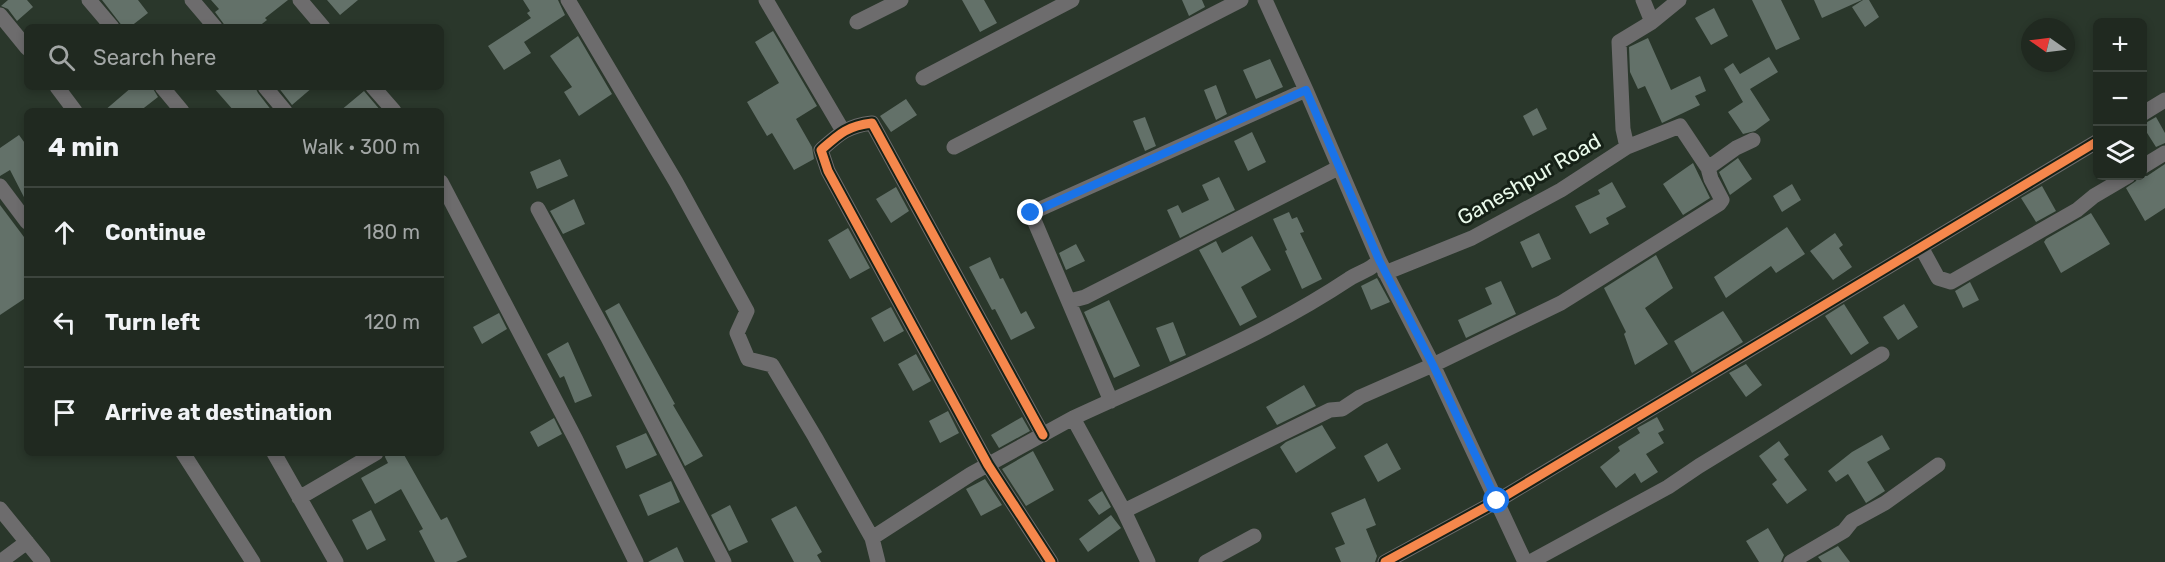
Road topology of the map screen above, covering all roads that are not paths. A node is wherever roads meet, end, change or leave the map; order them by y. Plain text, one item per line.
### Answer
1 (89, 0) edge
2 (192, 0) edge
3 (568, 0) edge
4 (766, 0) edge
5 (901, 0) edge
6 (1072, 0) edge
7 (1241, 0) edge
8 (1265, 0) edge
9 (1643, 0) edge
10 (1679, 0) edge
11 (304, 1) edge
12 (0, 15) edge
13 (857, 22) dead end
14 (1652, 22) junction
15 (109, 24) edge
16 (212, 24) edge
17 (321, 24) edge
18 (24, 44) edge
19 (923, 78) dead end
20 (59, 90) edge
21 (164, 90) edge
22 (268, 90) edge
23 (376, 90) edge
24 (1306, 90) junction
25 (2165, 100) edge
26 (73, 108) edge
27 (180, 108) edge
28 (282, 108) edge
29 (392, 108) edge
30 (2147, 111) edge
31 (843, 131) junction
32 (1753, 140) dead end
33 (2093, 143) edge
34 (954, 147) dead end
35 (1628, 147) junction
36 (2165, 153) edge
37 (2147, 163) edge
38 (1338, 168) junction
39 (1708, 168) junction
40 (2121, 180) edge
41 (0, 186) edge
42 (444, 188) edge
43 (538, 209) dead end
44 (24, 218) edge
45 (1921, 247) junction
46 (1382, 266) junction
47 (1070, 301) junction
48 (1882, 354) dead end
49 (1433, 365) junction
50 (1111, 401) junction
51 (1073, 418) junction
52 (1043, 435) junction
53 (185, 456) edge
54 (276, 456) edge
55 (371, 456) edge
56 (988, 465) junction
57 (1938, 465) dead end
58 (298, 498) junction
59 (1497, 501) junction
60 (0, 509) edge
61 (1124, 511) junction
62 (1254, 536) dead end
63 (872, 538) junction
64 (27, 542) junction
65 (0, 562) edge
66 (43, 562) edge
67 (253, 562) edge
68 (336, 562) edge
69 (636, 562) edge
70 (724, 562) edge
71 (878, 562) edge
72 (1052, 562) edge
73 (1148, 562) edge
74 (1206, 562) edge
75 (1385, 562) edge
76 (1525, 562) edge
77 (1530, 562) edge
78 (1791, 562) edge

1 - 15 street
2 - 16 street
3 - 63 street
4 - 31 street
5 - 13 street
6 - 19 street
7 - 34 street
8 - 24 street
9 - 14 street
10 - 14 street, Ganeshpur Road
11 - 17 street
12 - 18 street
14 - 35 street, Ganeshpur Road
20 - 26 street
21 - 27 street
22 - 28 street
23 - 29 street
24 - 38 street
24 - 47 street
25 - 30 street
31 - 52 street
31 - 56 street
32 - 39 street
33 - 45 street
35 - 39 street
35 - 46 street, Ganeshpur Road
36 - 37 street
38 - 46 street
38 - 47 street
39 - 49 street
40 - 45 street
41 - 44 street
42 - 69 street
43 - 70 street
45 - 59 street
46 - 49 street
46 - 50 street, Ganeshpur Road
47 - 50 street
48 - 77 street
49 - 59 street
49 - 61 street
50 - 51 street, Ganeshpur Road
51 - 52 street, Ganeshpur Road
51 - 61 street
52 - 56 street, Ganeshpur Road
53 - 67 street
54 - 58 street
55 - 58 street
56 - 63 street, Ganeshpur Road
56 - 72 street
57 - 78 street
58 - 68 street
59 - 75 street
59 - 76 street
60 - 64 street
61 - 73 street
62 - 74 street
63 - 71 street
64 - 65 street
64 - 66 street

